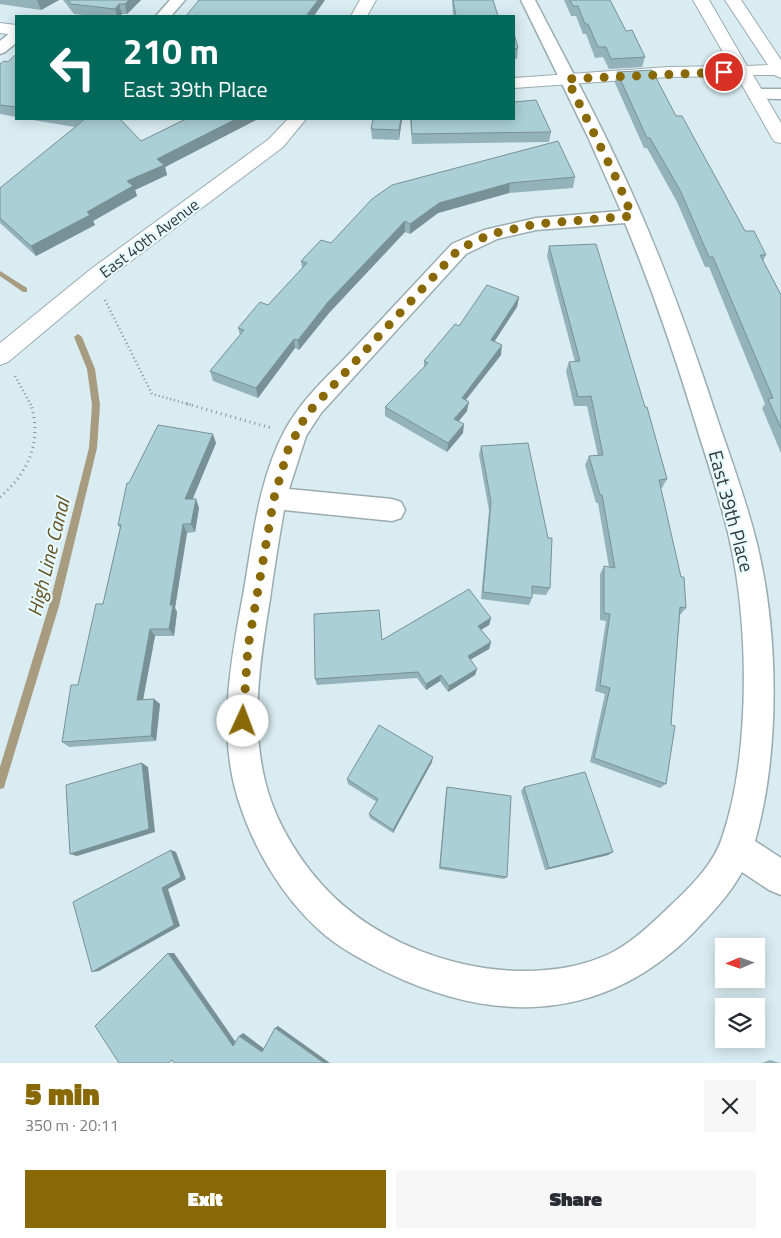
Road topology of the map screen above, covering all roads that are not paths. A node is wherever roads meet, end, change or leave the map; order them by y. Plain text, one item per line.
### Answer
1 (178, 0) edge
2 (368, 0) edge
3 (528, 0) edge
4 (701, 0) edge
5 (733, 0) edge
6 (164, 15) edge
7 (360, 15) edge
8 (0, 28) edge
9 (15, 30) edge
10 (15, 35) edge
11 (0, 50) edge
12 (742, 71) junction
13 (780, 72) edge
14 (567, 79) junction
15 (515, 83) edge
16 (756, 94) junction
17 (781, 94) edge
18 (296, 120) edge
19 (781, 138) edge
20 (632, 216) junction
21 (0, 356) edge
22 (274, 498) junction
23 (392, 510) dead end
24 (736, 848) junction
25 (781, 878) edge

1 - 6 street
2 - 7 street
3 - 14 street, East 39th Place
4 - 12 street
5 - 13 street
8 - 9 street
10 - 11 street
12 - 13 street
12 - 14 street
12 - 16 street
14 - 15 street
14 - 20 street, East 39th Place
16 - 17 street
16 - 19 street
18 - 21 street, East 40th Avenue
20 - 22 street, East 39th Place
20 - 24 street, East 39th Place
22 - 23 street
22 - 24 street, East 39th Place
24 - 25 street

